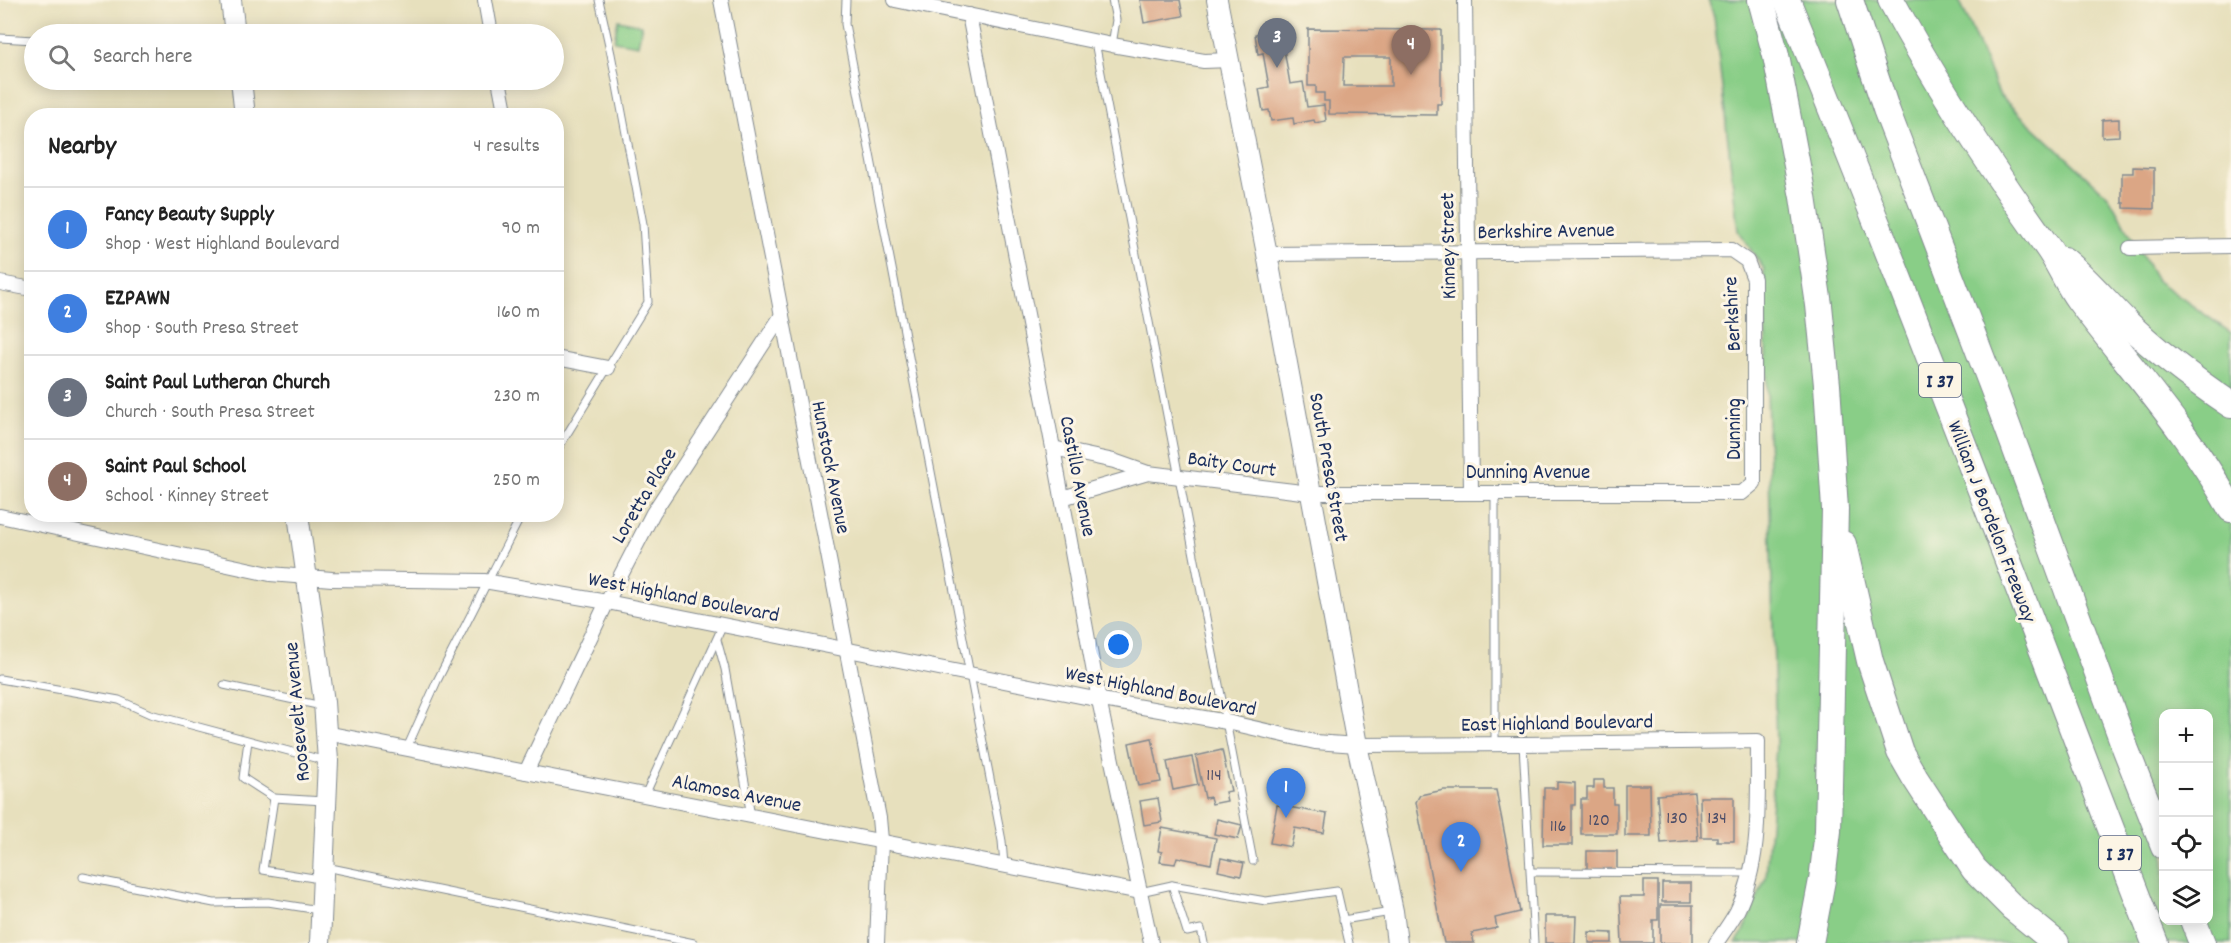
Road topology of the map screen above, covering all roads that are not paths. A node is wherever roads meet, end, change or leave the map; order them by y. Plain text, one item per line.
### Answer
1 (231, 0) edge
2 (485, 0) edge
3 (599, 0) edge
4 (721, 0) edge
5 (846, 0) edge
6 (895, 0) edge
7 (1112, 0) edge
8 (1217, 0) edge
9 (1465, 0) edge
10 (1761, 0) edge
11 (1787, 0) edge
12 (1850, 0) edge
13 (1891, 0) edge
14 (924, 3) edge
15 (969, 15) junction
16 (234, 24) edge
17 (489, 24) edge
18 (0, 38) edge
19 (24, 39) edge
20 (1095, 42) junction
21 (1112, 45) junction
22 (1230, 60) junction
23 (242, 90) edge
24 (501, 90) edge
25 (244, 108) edge
26 (504, 108) edge
27 (2231, 246) edge
28 (2048, 247) junction
29 (2130, 248) dead end
30 (1468, 252) junction
31 (1267, 254) junction
32 (1749, 264) joint
33 (0, 283) edge
34 (24, 288) edge
35 (782, 315) junction
36 (564, 360) edge
37 (1754, 362) joint
38 (608, 368) junction
39 (2231, 405) edge
40 (564, 439) edge
41 (1053, 448) junction
42 (1148, 473) junction
43 (1179, 477) junction
44 (1745, 491) joint
45 (1471, 492) junction
46 (1495, 492) junction
47 (1310, 494) junction
48 (1062, 498) junction
49 (1835, 509) junction
50 (2231, 509) edge
51 (0, 516) edge
52 (24, 521) edge
53 (28, 522) edge
54 (299, 522) edge
55 (518, 522) edge
56 (306, 578) junction
57 (489, 582) junction
58 (607, 602) junction
59 (723, 625) junction
60 (717, 640) junction
61 (845, 649) junction
62 (970, 674) junction
63 (0, 680) edge
64 (224, 685) dead end
65 (1099, 699) junction
66 (324, 707) junction
67 (1227, 722) junction
68 (326, 733) junction
69 (248, 741) junction
70 (1357, 744) junction
71 (1495, 744) junction
72 (1523, 744) junction
73 (407, 748) junction
74 (328, 761) junction
75 (526, 772) junction
76 (645, 795) junction
77 (274, 798) junction
78 (326, 802) junction
79 (751, 816) junction
80 (2159, 836) edge
81 (881, 840) junction
82 (1253, 861) dead end
83 (1004, 865) junction
84 (1531, 872) junction
85 (323, 873) junction
86 (1749, 873) junction
87 (83, 877) dead end
88 (1172, 885) junction
89 (1140, 892) junction
90 (321, 911) junction
91 (1393, 911) junction
92 (1343, 920) junction
93 (2195, 925) edge
94 (320, 943) edge
95 (694, 943) edge
96 (878, 943) edge
97 (1151, 943) edge
98 (1204, 943) edge
99 (1348, 943) edge
100 (1397, 943) edge
101 (1534, 943) edge
102 (1716, 943) edge
103 (1810, 943) edge
104 (2056, 943) edge
105 (2155, 943) edge
106 (2202, 943) edge

1 - 16 main road
2 - 17 street
3 - 38 lane
4 - 35 street, Hunstock Avenue
5 - 62 lane
6 - 14 street
7 - 21 lane
8 - 22 main road, South Presa Street
9 - 30 street, Kinney Street
10 - 49 highway
11 - 105 highway, William J Bordelon Freeway / I 37
12 - 80 highway, I 37
13 - 28 highway
14 - 15 street
15 - 20 street
15 - 41 street, Castillo Avenue
18 - 19 lane
20 - 21 street
20 - 43 lane
21 - 22 street
22 - 31 main road, South Presa Street
23 - 25 main road
24 - 26 street
27 - 29 street
28 - 39 highway
28 - 50 highway
30 - 31 street, Berkshire Avenue
30 - 32 street, Berkshire Avenue
30 - 45 street, Kinney Street
31 - 47 main road, South Presa Street
32 - 37 street, Berkshire
33 - 34 street
35 - 58 street, Loretta Place
35 - 61 street, Hunstock Avenue
36 - 38 street
37 - 44 street, Dunning
38 - 40 lane
41 - 42 street, Baity Court
41 - 48 street, Castillo Avenue
42 - 43 street, Baity Court
42 - 48 street, Baity Court
43 - 47 street, Baity Court
43 - 67 lane
44 - 46 street, Dunning Avenue
45 - 46 street, Dunning Avenue
45 - 47 street, Dunning Avenue
46 - 71 lane
47 - 70 main road, South Presa Street
48 - 65 street, Castillo Avenue
49 - 103 highway
49 - 104 highway
51 - 52 street, West Highland Boulevard
53 - 56 street, West Highland Boulevard
54 - 56 main road, Roosevelt Avenue
55 - 57 lane
56 - 57 street, West Highland Boulevard
56 - 66 main road, Roosevelt Avenue
57 - 58 street, West Highland Boulevard
57 - 73 lane
58 - 59 street, West Highland Boulevard
58 - 75 street, Loretta Place
59 - 60 lane
59 - 61 street, West Highland Boulevard
60 - 76 lane
60 - 79 lane
61 - 62 street, West Highland Boulevard
61 - 81 street, Hunstock Avenue
62 - 65 street, West Highland Boulevard
62 - 83 lane
63 - 69 lane
64 - 66 lane
65 - 67 street, West Highland Boulevard
65 - 89 street, Castillo Avenue
66 - 68 main road, Roosevelt Avenue
67 - 70 street, West Highland Boulevard
67 - 82 lane
68 - 73 street, Alamosa Avenue
68 - 74 main road, Roosevelt Avenue
69 - 74 lane
69 - 77 lane
70 - 71 street, East Highland Boulevard
70 - 91 main road, South Presa Street
71 - 72 street, East Highland Boulevard
72 - 84 lane
72 - 86 street, East Highland Boulevard
73 - 75 street, Alamosa Avenue
74 - 78 main road, Roosevelt Avenue
75 - 76 street, Alamosa Avenue
76 - 79 street, Alamosa Avenue
77 - 78 lane
77 - 85 lane
78 - 85 main road, Roosevelt Avenue
79 - 81 street, Alamosa Avenue
81 - 83 street, Alamosa Avenue
81 - 96 street, Hunstock Avenue
83 - 89 street, Alamosa Avenue
84 - 86 lane
84 - 101 lane
85 - 90 main road, Roosevelt Avenue
85 - 95 lane
86 - 102 street
87 - 90 lane
88 - 89 lane
88 - 92 lane
88 - 98 lane
89 - 97 street, Castillo Avenue
90 - 94 main road, Roosevelt Avenue
91 - 92 lane
91 - 100 main road, South Presa Street
92 - 99 lane
93 - 106 highway

